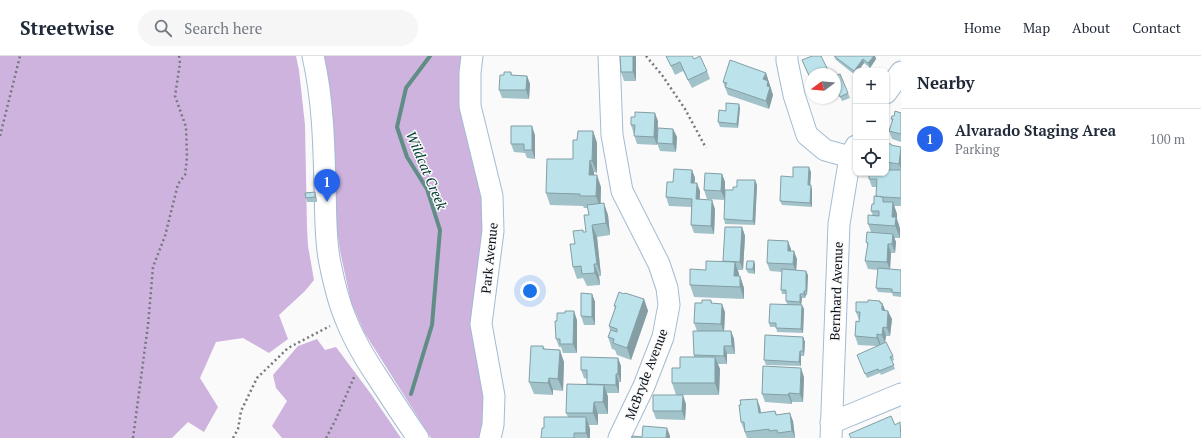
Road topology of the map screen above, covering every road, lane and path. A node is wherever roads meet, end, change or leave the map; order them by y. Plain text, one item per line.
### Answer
1 (20, 56) edge
2 (179, 56) edge
3 (313, 56) edge
4 (472, 56) edge
5 (609, 56) edge
6 (646, 56) edge
7 (787, 56) edge
8 (901, 72) edge
9 (889, 90) edge
10 (0, 136) edge
11 (706, 148) dead end
12 (853, 152) edge
13 (346, 321) junction
14 (364, 357) junction
15 (901, 394) edge
16 (831, 430) edge
17 (133, 438) edge
18 (233, 438) edge
19 (326, 438) edge
20 (418, 438) edge
21 (490, 438) edge
22 (620, 438) edge

1 - 10 path
2 - 17 path
3 - 13 street
4 - 21 street, Park Avenue
5 - 22 street, McBryde Avenue
6 - 11 path
7 - 12 street
8 - 9 street
12 - 16 street, Bernhard Avenue
13 - 14 street
13 - 18 path
14 - 19 path
14 - 20 street
15 - 16 street

